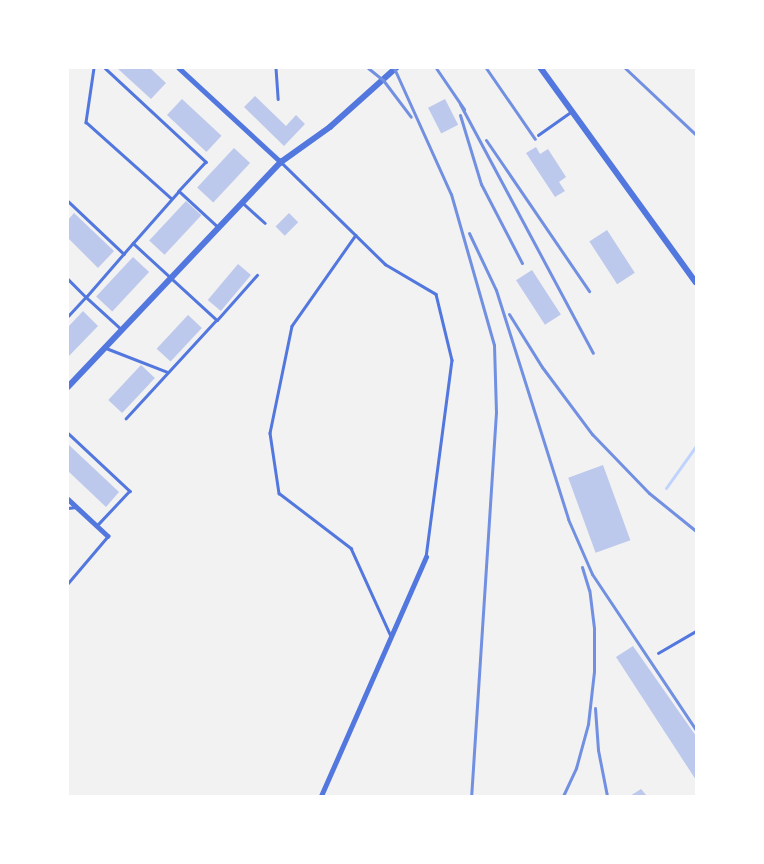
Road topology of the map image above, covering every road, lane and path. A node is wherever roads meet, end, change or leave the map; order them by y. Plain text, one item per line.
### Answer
1 (94, 68) edge
2 (105, 68) edge
3 (179, 68) edge
4 (276, 68) edge
5 (396, 68) edge
6 (541, 68) edge
7 (278, 99) dead end
8 (574, 110) junction
9 (538, 134) dead end
10 (281, 162) junction
11 (179, 191) junction
12 (172, 199) junction
13 (68, 200) edge
14 (243, 202) junction
15 (265, 223) dead end
16 (219, 228) junction
17 (356, 235) junction
18 (133, 243) junction
19 (124, 254) junction
20 (257, 275) dead end
21 (171, 278) junction
22 (68, 279) edge
23 (696, 282) edge
24 (86, 297) junction
25 (68, 316) edge
26 (217, 320) junction
27 (122, 330) junction
28 (105, 348) junction
29 (169, 373) junction
30 (68, 387) edge
31 (126, 419) dead end
32 (68, 433) edge
33 (68, 499) edge
34 (76, 507) junction
35 (68, 508) edge
36 (97, 526) junction
37 (108, 536) joint
38 (426, 557) joint
39 (68, 583) edge
40 (696, 631) edge
41 (392, 638) junction
42 (658, 653) dead end
43 (321, 796) edge

1 - 12 lane
2 - 11 lane
3 - 10 street
4 - 7 lane
5 - 10 street
6 - 8 street
8 - 9 lane
8 - 23 street
10 - 14 street
10 - 17 lane
11 - 12 lane
11 - 16 lane
12 - 18 lane
13 - 19 lane
14 - 15 lane
14 - 16 street
16 - 21 street
17 - 38 lane
17 - 41 lane
18 - 19 lane
18 - 21 lane
19 - 24 lane
20 - 26 lane
21 - 26 lane
21 - 27 street
22 - 24 lane
24 - 25 lane
24 - 27 lane
26 - 29 lane
27 - 28 street
28 - 29 lane
28 - 30 street
29 - 31 lane
32 - 36 lane
33 - 34 street
34 - 35 lane
34 - 36 street
36 - 37 street
37 - 39 lane
38 - 41 street
40 - 42 lane
41 - 43 street

